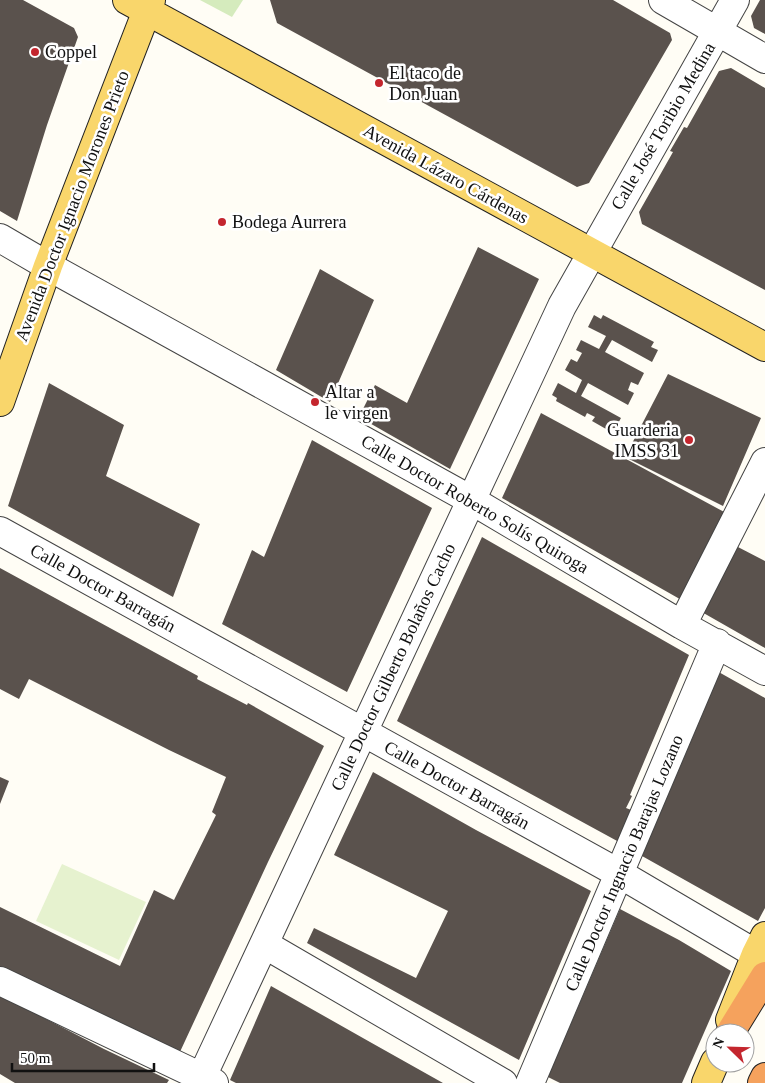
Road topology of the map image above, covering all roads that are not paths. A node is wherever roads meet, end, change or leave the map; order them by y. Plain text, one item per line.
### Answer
1 (663, 0) edge
2 (735, 0) edge
3 (141, 4) edge
4 (717, 31) junction
5 (765, 59) edge
6 (0, 238) edge
7 (591, 252) junction
8 (48, 266) junction
9 (765, 347) edge
10 (0, 402) edge
11 (765, 462) edge
12 (471, 500) junction
13 (0, 530) edge
14 (682, 624) junction
15 (717, 643) junction
16 (765, 671) edge
17 (362, 733) junction
18 (620, 874) junction
19 (264, 944) junction
20 (762, 955) edge
21 (0, 981) edge
22 (731, 1023) edge
23 (734, 1023) edge
24 (765, 1077) edge
25 (205, 1081) edge
26 (503, 1083) edge
27 (530, 1083) edge
28 (762, 1083) edge

1 - 4 street
2 - 4 street, Calle José Toribio Medina
3 - 7 main road, Avenida Lázaro Cárdenas
3 - 8 main road, Avenida Doctor Ignacio Morones Prieto
4 - 5 street
4 - 7 street, Calle José Toribio Medina
6 - 8 street, Calle Doctor Roberto Solís Quiroga
7 - 9 main road, Avenida Lázaro Cárdenas
7 - 12 street, Calle Doctor Gilberto Bolaños Cacho
8 - 10 main road, Avenida Doctor Ignacio Morones Prieto
8 - 12 street, Calle Doctor Roberto Solís Quiroga
11 - 14 street
12 - 14 street, Calle Doctor Roberto Solís Quiroga
12 - 17 street, Calle Doctor Gilberto Bolaños Cacho
13 - 17 street, Calle Doctor Barragán
14 - 15 street, Calle Doctor Roberto Solís Quiroga
15 - 16 street, Calle Doctor Roberto Solís Quiroga
15 - 18 street, Calle Doctor Ingnacio Barajas Lozano
17 - 18 street, Calle Doctor Barragán
17 - 19 street, Calle Doctor Gilberto Bolaños Cacho
18 - 20 street, Calle Doctor Barragán
18 - 27 street, Calle Doctor Ingnacio Barajas Lozano
19 - 25 street, Calle Doctor Gilberto Bolaños Cacho
19 - 26 street
20 - 22 main road
20 - 23 highway
21 - 25 street
24 - 28 highway

